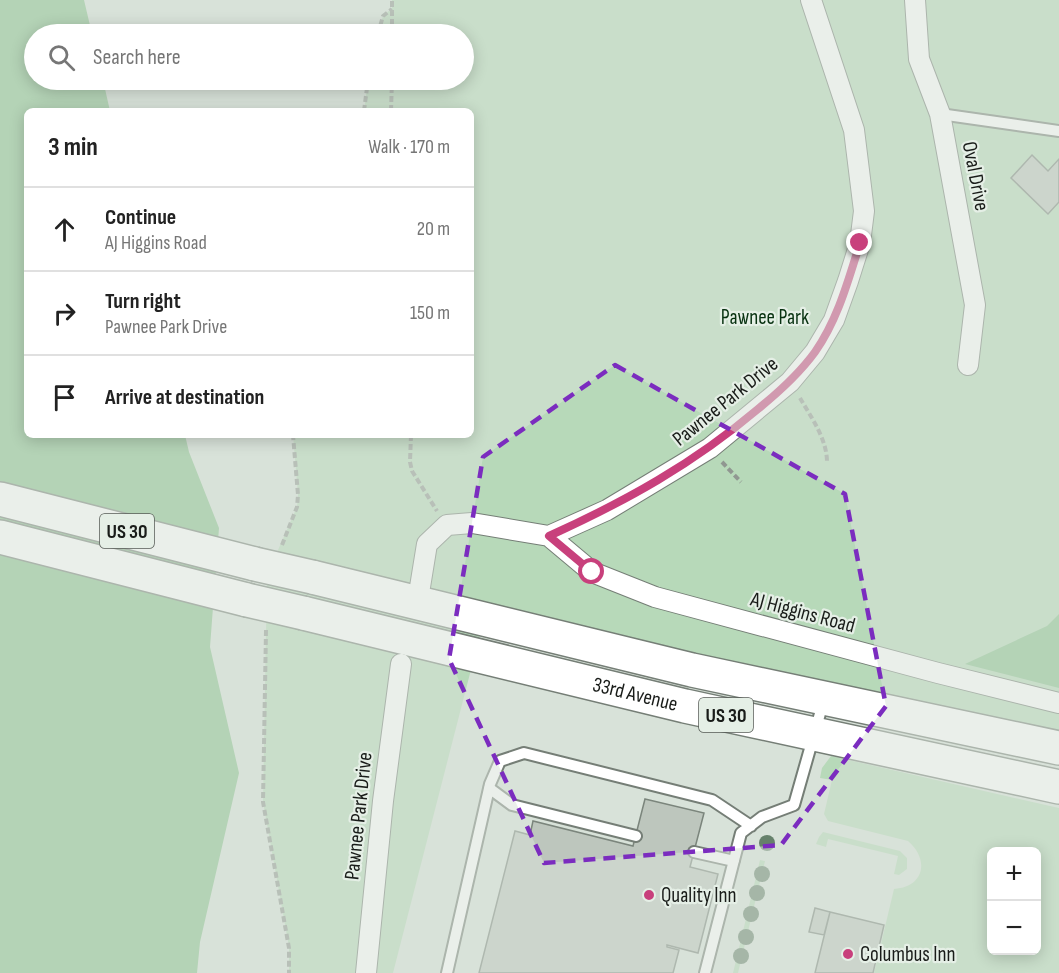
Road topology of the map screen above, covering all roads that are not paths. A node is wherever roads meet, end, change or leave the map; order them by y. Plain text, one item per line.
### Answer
1 (811, 0) edge
2 (915, 0) edge
3 (940, 114) junction
4 (1059, 131) edge
5 (968, 365) dead end
6 (0, 499) edge
7 (549, 536) junction
8 (0, 537) edge
9 (420, 587) dead end
10 (401, 664) dead end
11 (824, 696) junction
12 (1059, 703) edge
13 (814, 734) junction
14 (1059, 748) edge
15 (1059, 787) edge
16 (489, 788) junction
17 (750, 825) junction
18 (636, 836) dead end
19 (694, 852) dead end
20 (734, 861) junction
21 (366, 973) edge
22 (447, 973) edge
23 (705, 973) edge

1 - 7 street, Pawnee Park Drive
2 - 3 street, Oval Drive
3 - 4 lane
3 - 5 street, Oval Drive
6 - 11 highway, 33rd Avenue / US 30, bridge
7 - 9 street
7 - 12 street, AJ Higgins Road
8 - 13 highway, 33rd Avenue / US 30, bridge
10 - 21 street, Pawnee Park Drive
11 - 13 lane
11 - 14 highway, 33rd Avenue / US 30
13 - 15 highway, 33rd Avenue / US 30
13 - 17 lane
16 - 17 lane
16 - 18 lane
16 - 22 lane
17 - 20 lane
19 - 20 lane
20 - 23 lane

